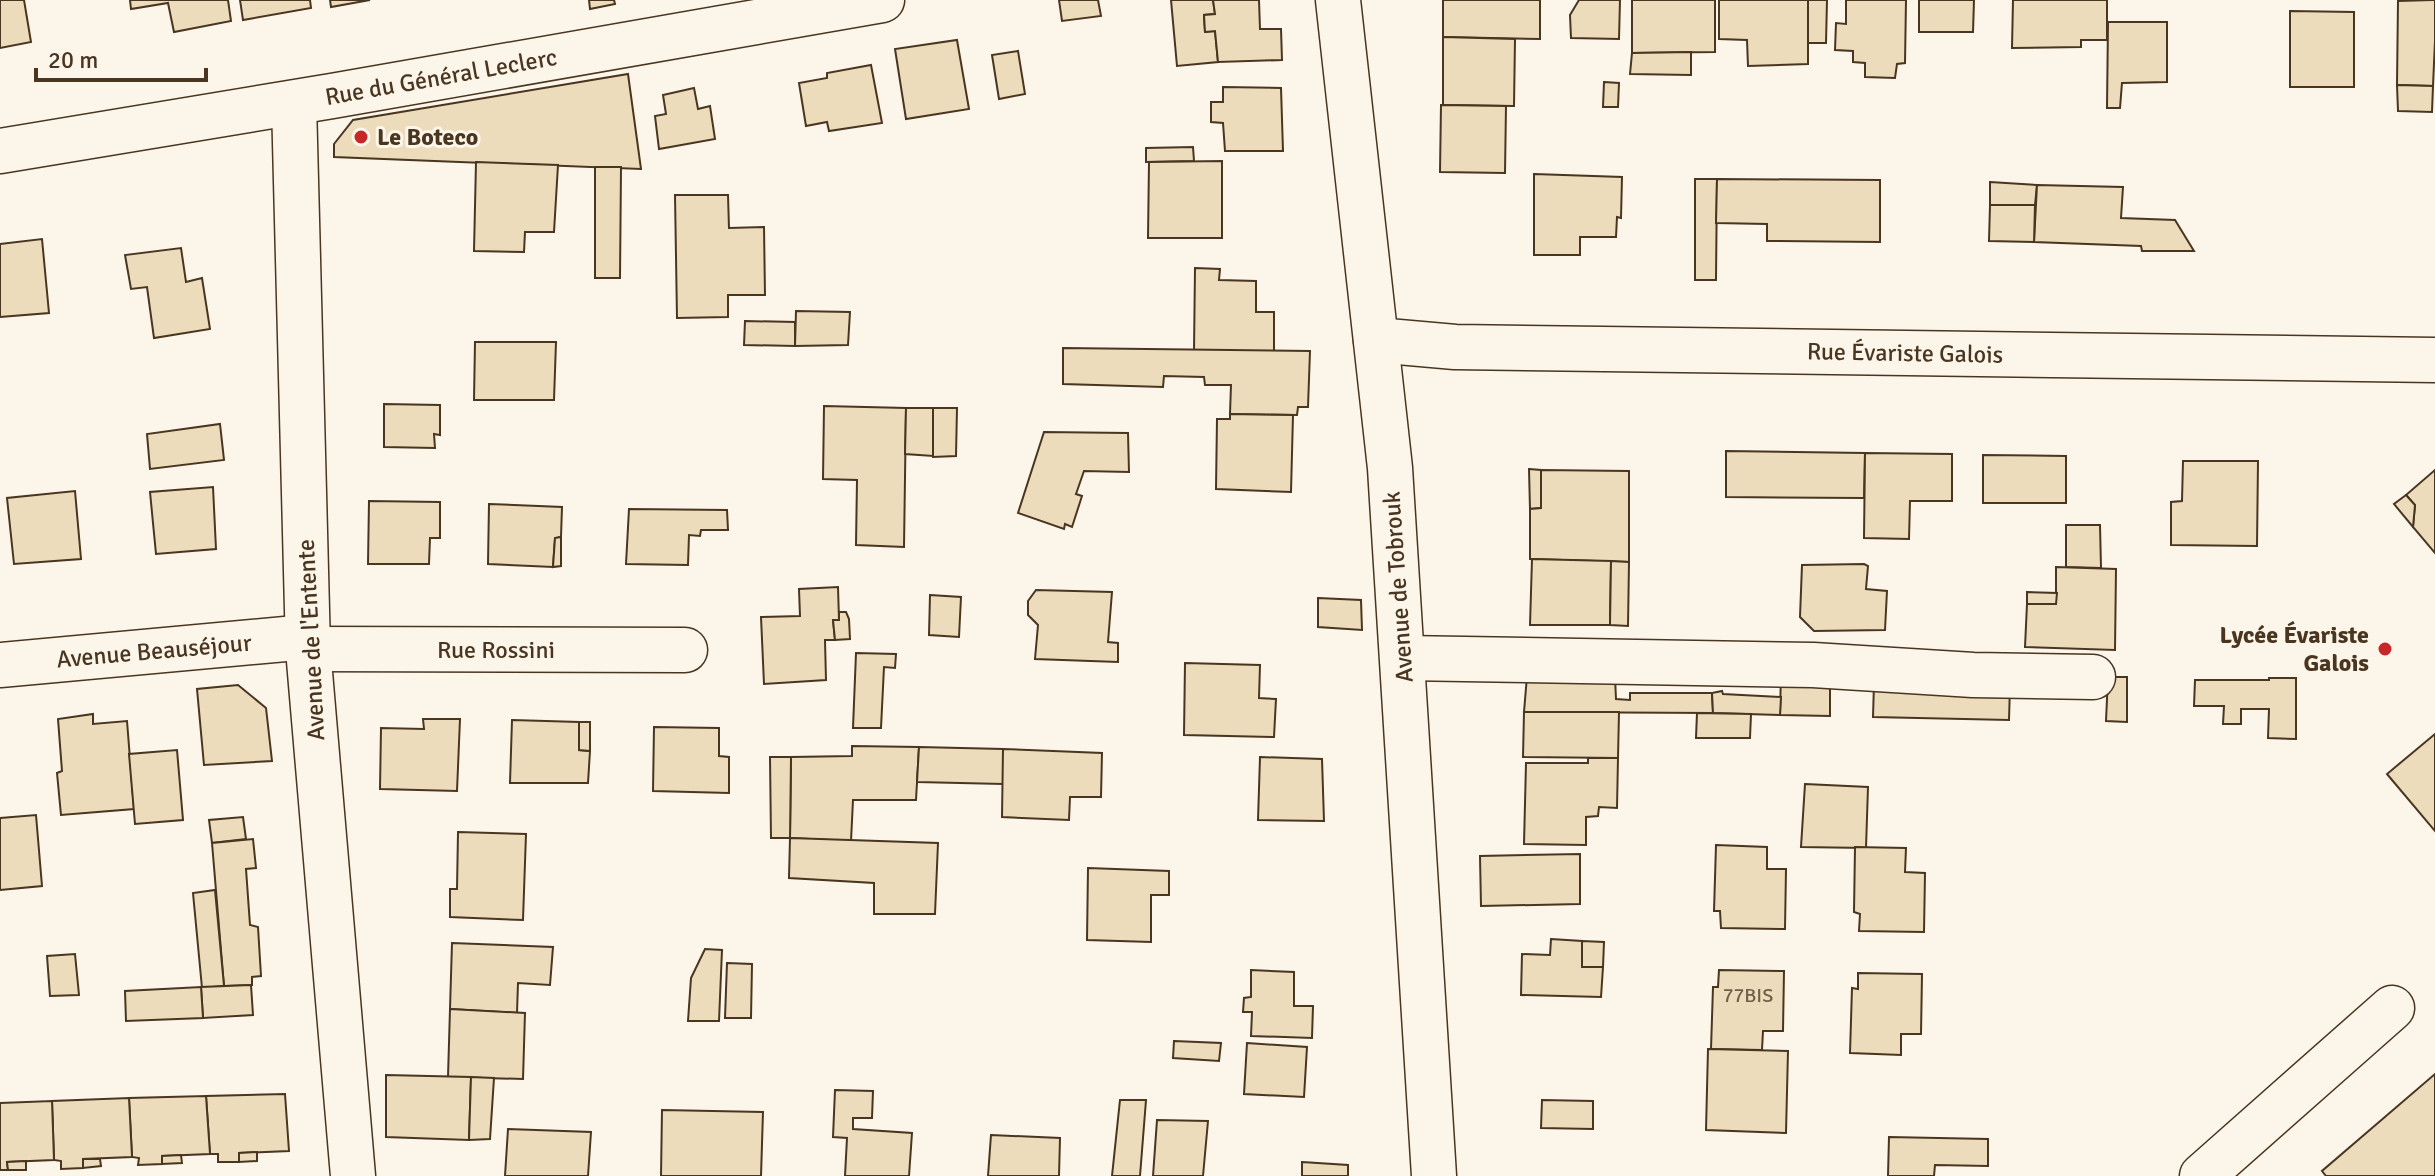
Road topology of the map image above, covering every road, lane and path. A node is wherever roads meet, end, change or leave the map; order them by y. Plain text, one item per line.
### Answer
1 (882, 0) edge
2 (1338, 0) edge
3 (294, 103) junction
4 (0, 151) edge
5 (1376, 340) junction
6 (2435, 360) edge
7 (308, 643) junction
8 (685, 650) dead end
9 (1403, 658) junction
10 (0, 665) edge
11 (2093, 677) dead end
12 (2392, 1008) dead end
13 (353, 1176) edge
14 (1434, 1176) edge
15 (2202, 1176) edge

1 - 3 street, Rue du Général Leclerc
2 - 5 street, Avenue de Tobrouk
3 - 4 street, Rue du Général Leclerc
3 - 7 street, Avenue de l'Entente
5 - 6 street, Rue Évariste Galois
5 - 9 street, Avenue de Tobrouk
7 - 8 street, Rue Rossini
7 - 10 street, Avenue Beauséjour
7 - 13 street, Avenue de l'Entente
9 - 11 street
9 - 14 street, Avenue de Tobrouk
12 - 15 street

